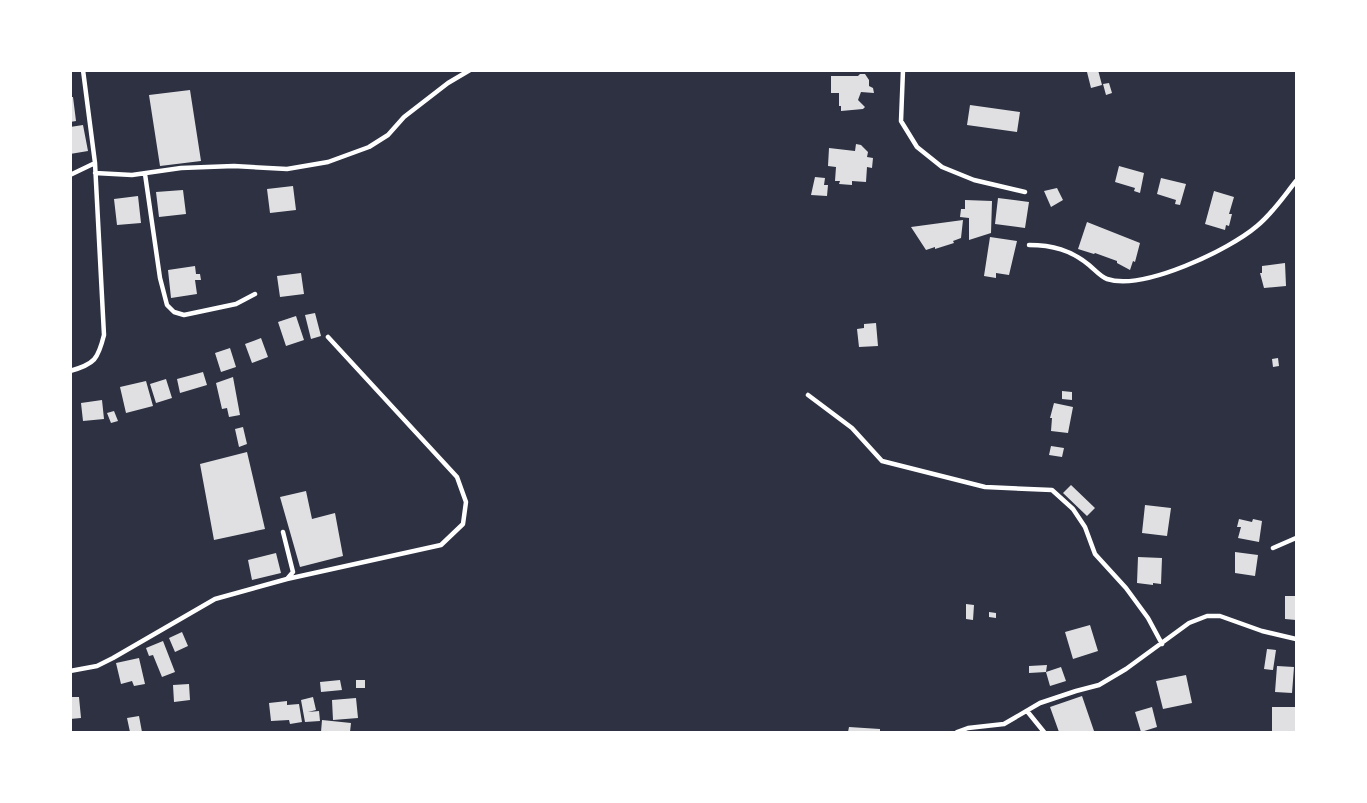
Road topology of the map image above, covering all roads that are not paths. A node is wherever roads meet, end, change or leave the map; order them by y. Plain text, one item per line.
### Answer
1 (83, 70) edge
2 (470, 70) edge
3 (903, 70) edge
4 (95, 163) junction
5 (95, 173) junction
6 (146, 174) junction
7 (70, 175) edge
8 (1296, 182) edge
9 (1025, 192) dead end
10 (1029, 245) dead end
11 (255, 294) dead end
12 (328, 337) dead end
13 (70, 371) edge
14 (808, 395) dead end
15 (284, 532) dead end
16 (1296, 538) edge
17 (1273, 548) dead end
18 (287, 579) junction
19 (1296, 639) edge
20 (1162, 644) junction
21 (70, 671) edge
22 (1027, 711) junction
23 (957, 732) edge
24 (1044, 732) edge

1 - 4 street
2 - 6 street
3 - 9 street
4 - 5 street
4 - 7 street
5 - 6 street
5 - 13 street
6 - 11 street
8 - 10 street
12 - 18 street
14 - 20 street
15 - 18 street
16 - 17 street
18 - 21 street
19 - 20 street
20 - 22 street
22 - 23 street
22 - 24 street

